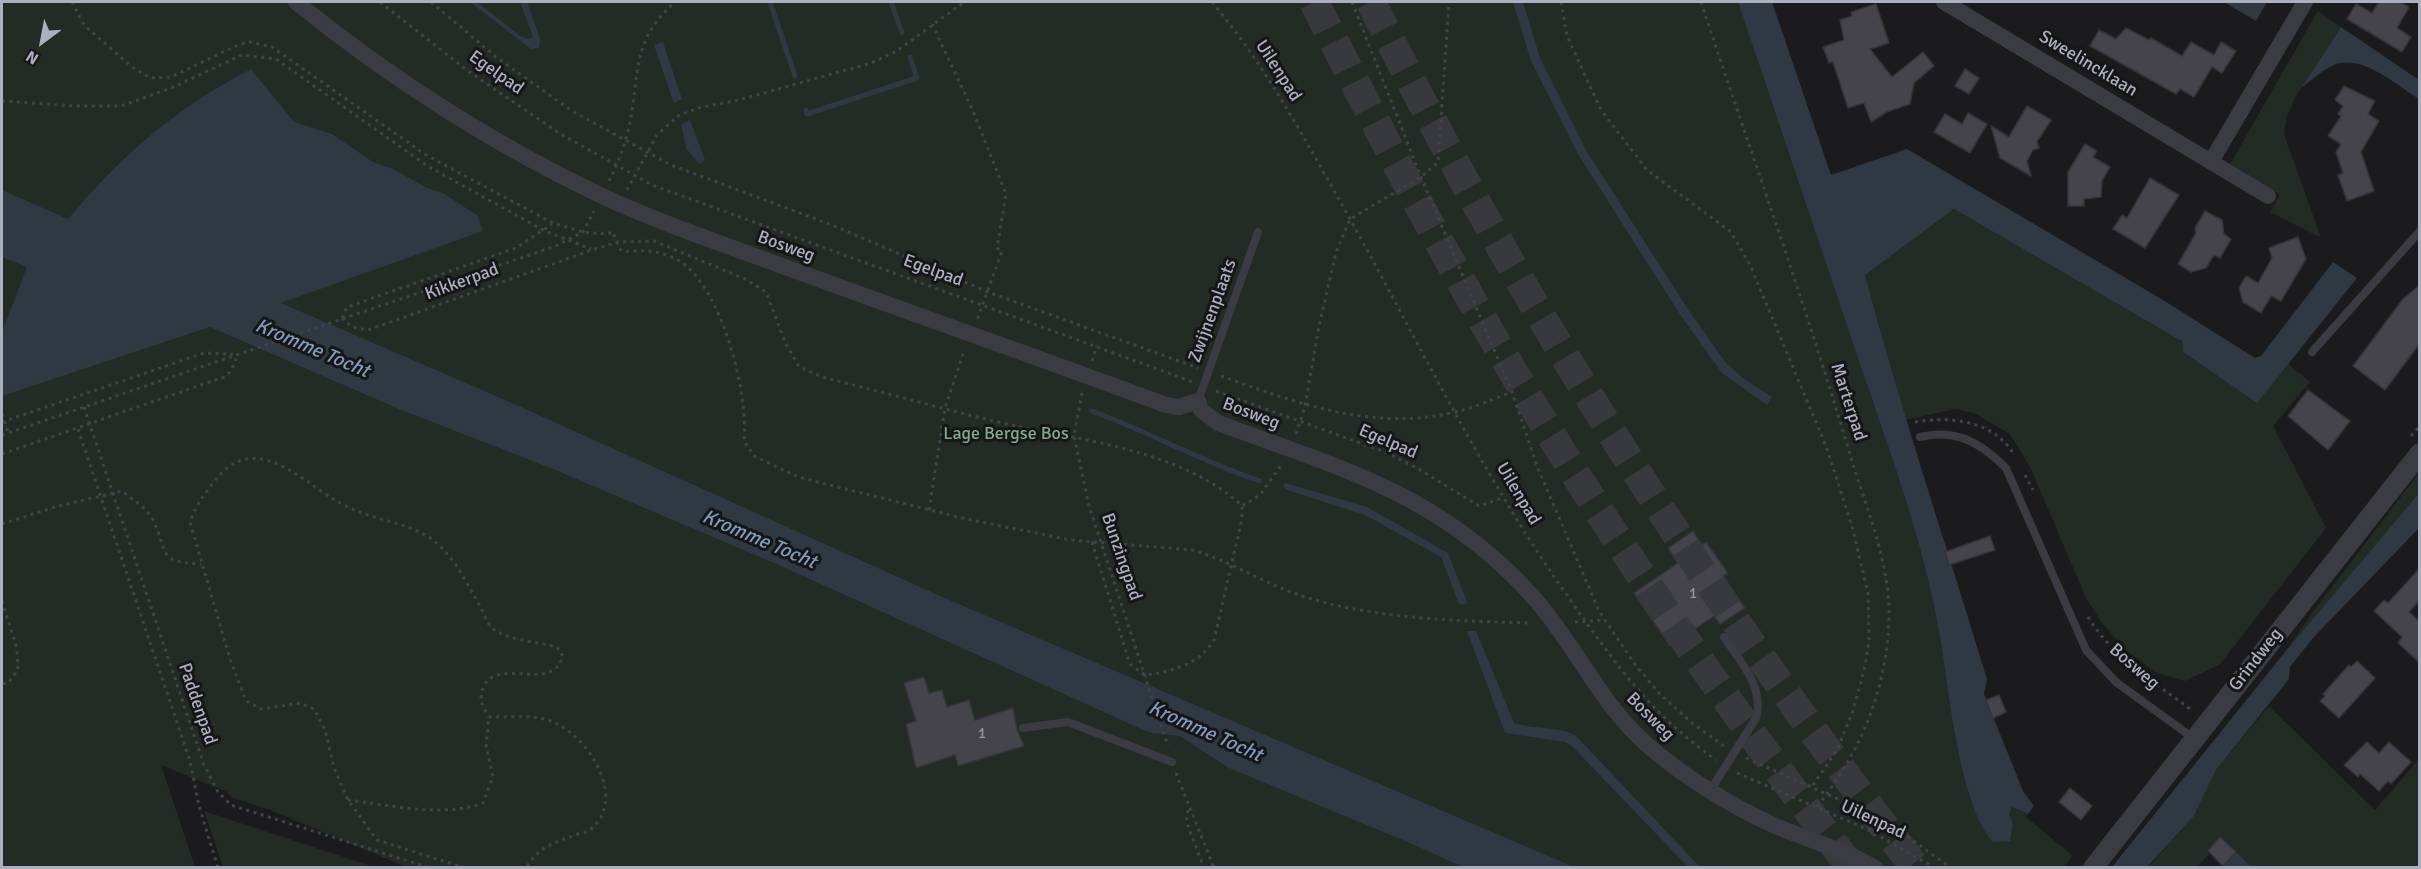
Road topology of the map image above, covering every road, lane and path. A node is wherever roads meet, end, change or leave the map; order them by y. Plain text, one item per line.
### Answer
1 (72, 2) edge
2 (296, 2) edge
3 (380, 2) edge
4 (431, 2) edge
5 (675, 2) edge
6 (964, 2) edge
7 (1212, 2) edge
8 (1352, 2) edge
9 (1449, 2) edge
10 (1560, 2) edge
11 (1701, 2) edge
12 (1944, 2) edge
13 (2304, 2) edge
14 (932, 24) junction
15 (2, 101) edge
16 (625, 142) junction
17 (645, 152) junction
18 (2212, 160) junction
19 (616, 166) junction
20 (1421, 177) junction
21 (2268, 196) dead end
22 (1350, 219) junction
23 (553, 223) junction
24 (545, 231) junction
25 (2420, 231) edge
26 (583, 232) junction
27 (1258, 232) dead end
28 (569, 241) junction
29 (618, 242) junction
30 (592, 250) junction
31 (988, 292) junction
32 (983, 304) junction
33 (342, 318) junction
34 (972, 334) junction
35 (2312, 352) dead end
36 (238, 354) junction
37 (1086, 375) junction
38 (1512, 392) junction
39 (1201, 393) junction
40 (84, 407) junction
41 (945, 408) junction
42 (1455, 412) junction
43 (2, 414) edge
44 (3, 422) edge
45 (1300, 423) junction
46 (90, 425) junction
47 (78, 429) junction
48 (8, 432) junction
49 (2, 435) edge
50 (1074, 436) junction
51 (1920, 436) dead end
52 (1290, 450) junction
53 (2420, 453) edge
54 (2, 454) edge
55 (111, 494) junction
56 (100, 497) junction
57 (1503, 498) junction
58 (1242, 506) junction
59 (929, 510) junction
60 (2, 524) edge
61 (1092, 541) junction
62 (1102, 542) junction
63 (201, 564) junction
64 (1232, 565) junction
65 (2, 601) edge
66 (1605, 620) junction
67 (1586, 622) junction
68 (1552, 623) junction
69 (1724, 637) dead end
70 (1145, 675) junction
71 (2, 684) edge
72 (489, 717) junction
73 (1023, 728) dead end
74 (2193, 738) junction
75 (1167, 745) dead end
76 (1734, 752) junction
77 (1172, 762) joint
78 (1725, 766) junction
79 (1810, 789) junction
80 (1710, 791) junction
81 (1827, 795) junction
82 (348, 800) junction
83 (1188, 808) junction
84 (1816, 808) junction
85 (218, 867) edge
86 (430, 867) edge
87 (465, 867) edge
88 (526, 867) edge
89 (1204, 867) edge
90 (1214, 867) edge
91 (1875, 867) edge
92 (1935, 867) edge
93 (1951, 867) edge
94 (2093, 867) edge

1 - 23 path
2 - 34 street, Bosweg
3 - 19 path, Egelpad
4 - 16 path, Egelpad
5 - 16 path
6 - 14 path
7 - 22 path, Uilenpad
8 - 20 path
9 - 20 path
10 - 79 path
11 - 81 path, Marterpad
12 - 18 street, Sweelincklaan
13 - 18 street
14 - 17 path
14 - 31 path
15 - 24 path
16 - 17 path, Egelpad
16 - 19 path
17 - 31 path, Egelpad
18 - 21 street, Sweelincklaan
19 - 32 path, Egelpad
20 - 22 path
20 - 38 path
22 - 42 path, Uilenpad
22 - 45 path
23 - 24 path, Kikkerpad
23 - 26 path
24 - 28 path
24 - 33 path, Kikkerpad
25 - 35 lane
26 - 28 path, Kikkerpad
26 - 29 path
27 - 39 lane, Zwijnenplaats
28 - 30 path
28 - 33 path, Kikkerpad
29 - 30 path
29 - 41 path
29 - 59 path
30 - 33 path, Kikkerpad
31 - 32 path
32 - 34 path
32 - 39 path, Egelpad
33 - 36 path, Kikkerpad
34 - 37 street, Bosweg
34 - 41 path
36 - 40 path, Kikkerpad
36 - 44 path, Kikkerpad
36 - 46 path
37 - 39 street, Bosweg
37 - 50 path, Bunzingpad
38 - 42 path
38 - 66 path
39 - 45 path, Egelpad
39 - 52 street, Bosweg
40 - 46 path, Paddenpad
40 - 48 path, Kikkerpad
41 - 50 path
41 - 59 path
42 - 57 path, Uilenpad
43 - 44 path
44 - 48 path
45 - 52 path
45 - 57 path, Egelpad
46 - 47 path
46 - 55 path, Paddenpad
47 - 54 path
47 - 56 path
48 - 49 path, Kikkerpad
50 - 58 path
50 - 62 path, Bunzingpad
51 - 74 lane, Bosweg
52 - 58 path, Bosweg
52 - 68 street, Bosweg
53 - 74 street, Grindweg
55 - 56 path
55 - 63 path
55 - 86 path, Paddenpad
56 - 60 path
56 - 85 path
57 - 67 path, Uilenpad
58 - 64 path
59 - 61 path
61 - 62 path
61 - 70 path
62 - 64 path
62 - 70 path, Bunzingpad
63 - 72 path
63 - 82 path
64 - 68 path
64 - 70 path
65 - 71 path
66 - 67 path
66 - 76 path
67 - 68 path
67 - 78 path, Uilenpad
68 - 80 street, Bosweg
69 - 76 lane
70 - 75 path, Bunzingpad
72 - 82 path
72 - 88 path
73 - 77 lane
74 - 94 street, Grindweg
76 - 78 lane
76 - 79 path
77 - 83 path
78 - 80 lane
78 - 84 path, Uilenpad
79 - 81 path
80 - 91 street, Bosweg
81 - 84 path, Marterpad
81 - 93 path
82 - 87 path
83 - 89 path
83 - 90 path
84 - 92 path, Uilenpad

